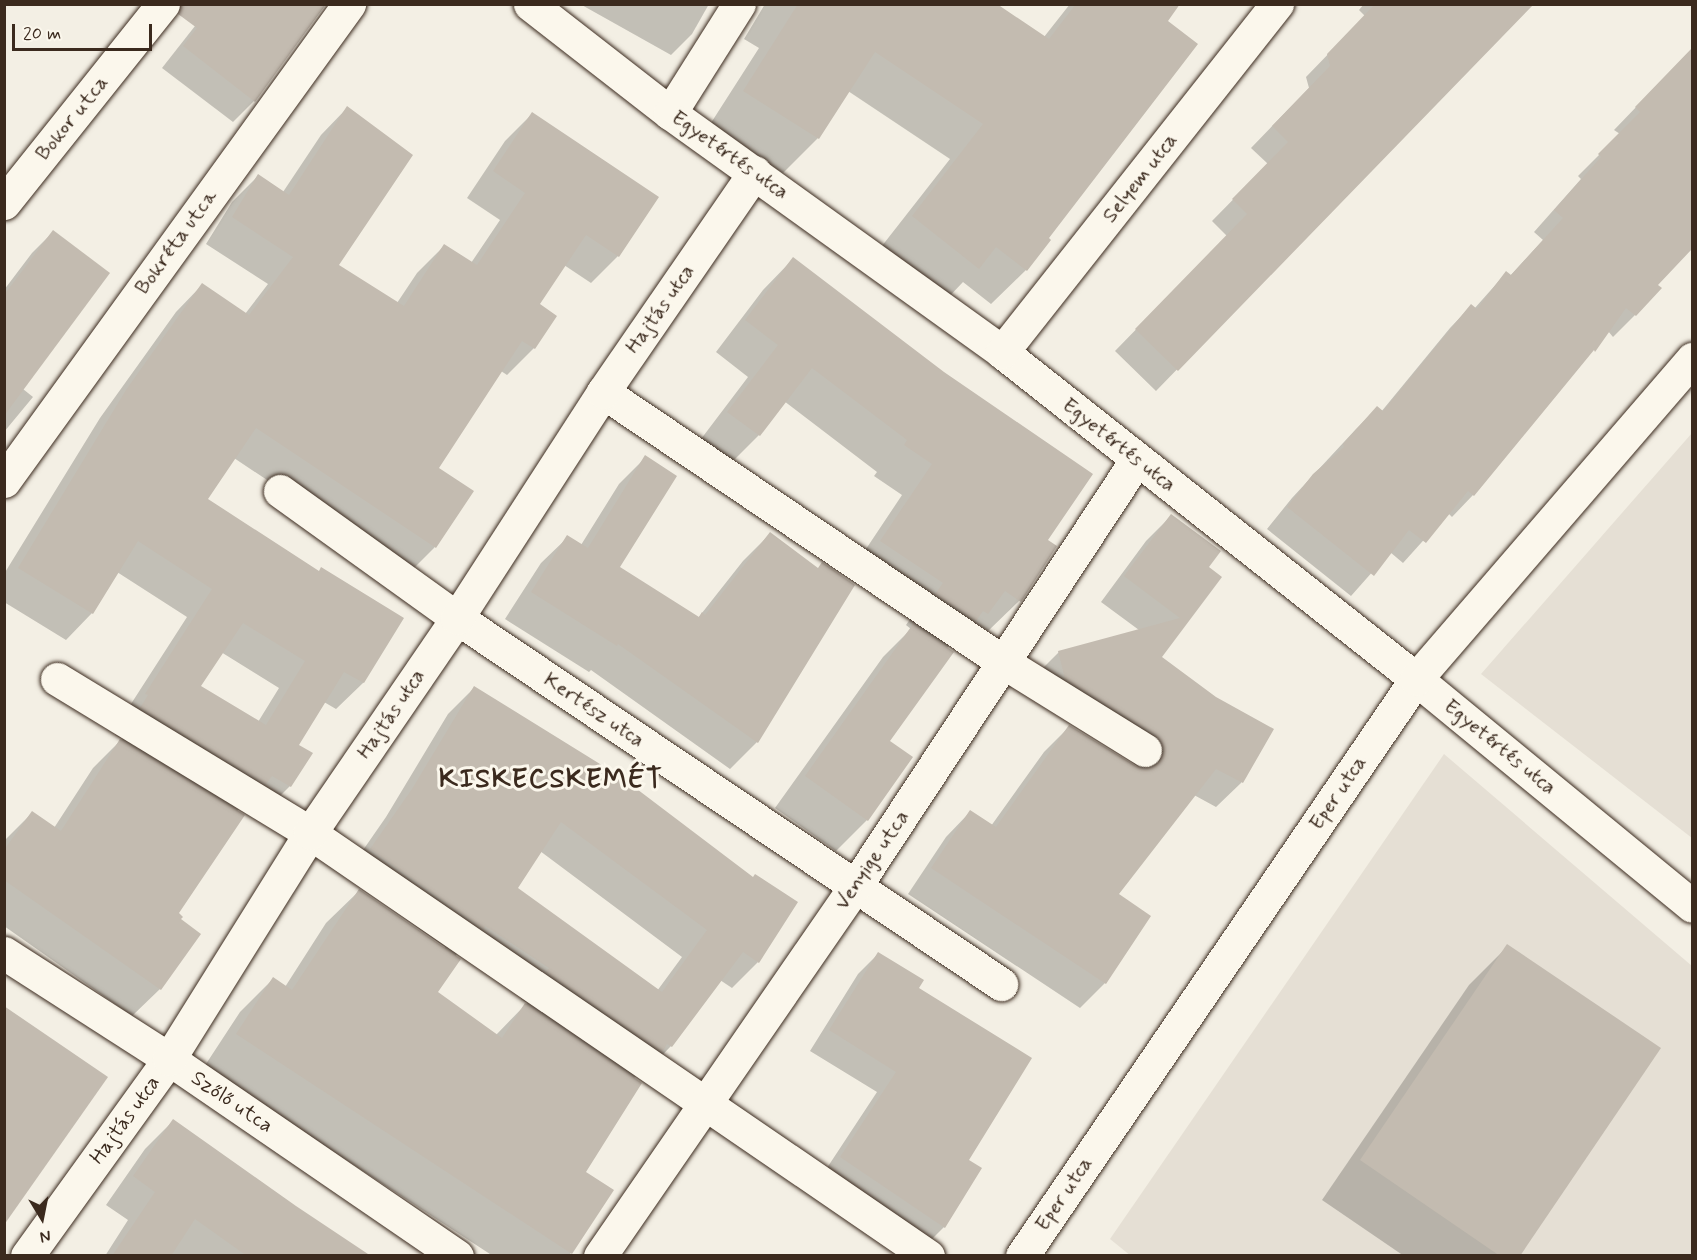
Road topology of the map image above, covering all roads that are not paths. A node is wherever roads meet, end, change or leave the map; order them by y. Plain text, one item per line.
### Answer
1 (163, 4) edge
2 (349, 4) edge
3 (530, 4) edge
4 (738, 4) edge
5 (1277, 4) edge
6 (670, 113) junction
7 (755, 172) junction
8 (4, 203) edge
9 (1002, 352) junction
10 (1686, 379) edge
11 (603, 392) junction
12 (1137, 459) junction
13 (4, 481) edge
14 (280, 491) dead end
15 (457, 618) junction
16 (1003, 662) junction
17 (57, 679) dead end
18 (1416, 679) junction
19 (1145, 750) dead end
20 (310, 833) junction
21 (856, 885) junction
22 (1692, 906) edge
23 (4, 953) edge
24 (1001, 984) dead end
25 (169, 1059) junction
26 (708, 1103) junction
27 (27, 1256) edge
28 (457, 1256) edge
29 (600, 1256) edge
30 (928, 1256) edge
31 (1022, 1256) edge

1 - 8 street, Bokor utca
2 - 13 street, Bokréta utca
3 - 6 street, Egyetértés utca
4 - 6 street
5 - 9 street, Selyem utca
6 - 7 street, Egyetértés utca
7 - 9 street, Egyetértés utca
7 - 11 street, Hajtás utca
9 - 12 street, Egyetértés utca
10 - 18 street, Eper utca
11 - 15 street, Hajtás utca
11 - 16 street
12 - 16 street, Venyige utca
12 - 18 street, Egyetértés utca
14 - 15 street, Kertész utca
15 - 20 street, Hajtás utca
15 - 21 street, Kertész utca
16 - 19 street
16 - 21 street, Venyige utca
17 - 20 street
18 - 22 street, Egyetértés utca
18 - 31 street, Eper utca
20 - 25 street, Hajtás utca
20 - 26 street
21 - 24 street, Kertész utca
21 - 26 street, Venyige utca
23 - 25 street, Szőlő utca
25 - 27 street, Hajtás utca
25 - 28 street, Szőlő utca
26 - 29 street, Venyige utca
26 - 30 street

